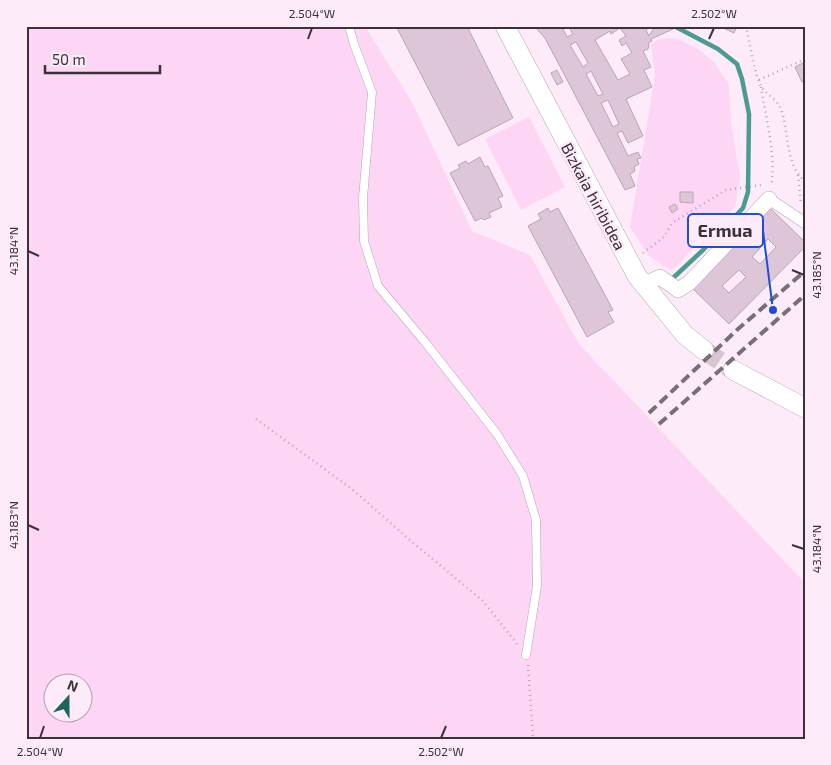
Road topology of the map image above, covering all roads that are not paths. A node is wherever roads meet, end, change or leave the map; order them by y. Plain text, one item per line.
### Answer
1 (349, 26) edge
2 (505, 26) edge
3 (769, 199) joint
4 (803, 222) edge
5 (644, 286) junction
6 (704, 350) tunnel mouth
7 (733, 370) tunnel mouth
8 (805, 408) edge
9 (526, 655) road end

1 - 9 lane
2 - 5 street, Bizkaia hiribidea
3 - 4 street
3 - 5 street
5 - 6 street, Bizkaia hiribidea
7 - 8 street

